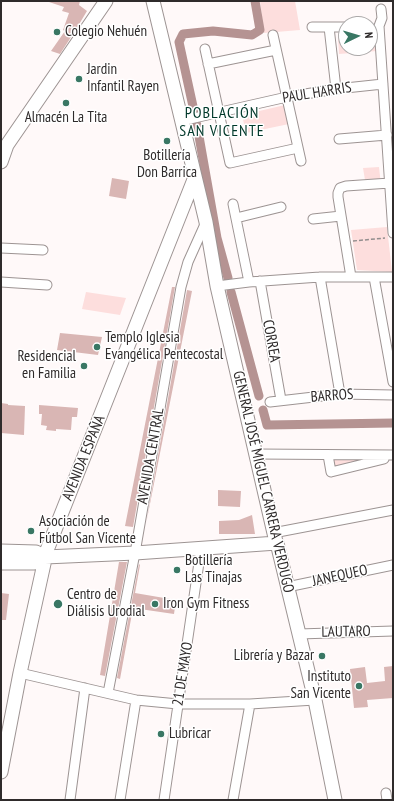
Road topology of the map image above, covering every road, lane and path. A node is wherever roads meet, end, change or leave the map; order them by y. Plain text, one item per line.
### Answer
1 (106, 1) edge
2 (153, 1) edge
3 (381, 9) dead end
4 (378, 23) edge
5 (312, 27) dead end
6 (329, 27) junction
7 (338, 27) edge
8 (273, 35) dead end
9 (378, 48) edge
10 (205, 49) dead end
11 (276, 50) junction
12 (208, 64) junction
13 (383, 84) junction
14 (336, 88) junction
15 (287, 97) junction
16 (218, 112) junction
17 (181, 121) junction
18 (387, 135) junction
19 (339, 139) dead end
20 (4, 145) edge
21 (298, 148) junction
22 (301, 161) dead end
23 (1, 162) edge
24 (195, 177) junction
25 (390, 183) junction
26 (233, 204) dead end
27 (281, 207) dead end
28 (341, 216) junction
29 (236, 218) junction
30 (313, 220) dead end
31 (206, 222) junction
32 (391, 235) edge
33 (346, 241) junction
34 (1, 248) edge
35 (43, 250) dead end
36 (374, 276) junction
37 (320, 277) junction
38 (351, 277) junction
39 (393, 277) edge
40 (260, 281) junction
41 (1, 282) edge
42 (249, 282) junction
43 (47, 285) dead end
44 (217, 286) junction
45 (393, 382) edge
46 (340, 394) junction
47 (393, 395) edge
48 (281, 400) junction
49 (270, 402) dead end
50 (256, 454) junction
51 (328, 455) junction
52 (393, 456) edge
53 (393, 510) edge
54 (275, 538) junction
55 (202, 549) junction
56 (1, 551) edge
57 (136, 553) junction
58 (45, 558) junction
59 (1, 563) edge
60 (393, 565) edge
61 (287, 587) junction
62 (393, 631) edge
63 (299, 634) junction
64 (20, 673) junction
65 (85, 688) junction
66 (108, 693) junction
67 (136, 700) junction
68 (314, 700) junction
69 (178, 704) junction
70 (250, 704) junction
71 (1, 772) edge
72 (70, 800) edge
73 (120, 800) edge
74 (164, 800) edge
75 (233, 800) edge
76 (335, 800) edge

1 - 20 street
2 - 17 street, GENERAL JOSÉ MIGUEL CARRERA VERDUGO
3 - 4 street
5 - 6 street
6 - 7 street
6 - 14 street
8 - 11 street
9 - 13 street
10 - 12 street
11 - 12 street
11 - 15 street
12 - 16 street
13 - 14 street, PAUL HARRIS
13 - 18 street
14 - 15 street, PAUL HARRIS
15 - 16 street, PAUL HARRIS
15 - 21 street
16 - 17 street, PAUL HARRIS
16 - 21 street
17 - 24 street, GENERAL JOSÉ MIGUEL CARRERA VERDUGO
18 - 19 street
18 - 25 street
20 - 23 street
21 - 22 street
24 - 31 street, GENERAL JOSÉ MIGUEL CARRERA VERDUGO
24 - 58 street, AVENIDA ESPAÑA
25 - 28 street
25 - 32 street
26 - 29 street
27 - 29 street
28 - 30 street
28 - 33 street
29 - 42 street
31 - 44 street, GENERAL JOSÉ MIGUEL CARRERA VERDUGO
31 - 57 street, AVENIDA CENTRAL
32 - 33 path
33 - 38 street
34 - 35 street
36 - 38 street
36 - 39 street
36 - 45 street
37 - 38 street
37 - 40 street
37 - 46 street
40 - 42 street
40 - 48 street, CORREA
41 - 43 street
42 - 44 street
44 - 50 street, GENERAL JOSÉ MIGUEL CARRERA VERDUGO
46 - 47 street, BARROS
46 - 48 street, BARROS
48 - 49 street, BARROS
50 - 51 street
50 - 54 street, GENERAL JOSÉ MIGUEL CARRERA VERDUGO
51 - 52 street
51 - 52 street
53 - 54 street
54 - 55 street
54 - 61 street, GENERAL JOSÉ MIGUEL CARRERA VERDUGO
55 - 57 street
55 - 69 street, 21 DE MAYO
56 - 58 street
57 - 58 street
57 - 66 street, AVENIDA CENTRAL
58 - 59 street
58 - 64 street, AVENIDA ESPAÑA
60 - 61 street, JANEQUEO
61 - 63 street, GENERAL JOSÉ MIGUEL CARRERA VERDUGO
62 - 63 street, LAUTARO
63 - 68 street, GENERAL JOSÉ MIGUEL CARRERA VERDUGO
64 - 65 street
64 - 71 street, AVENIDA ESPAÑA
65 - 66 street
65 - 72 street
66 - 67 street
67 - 69 street
67 - 73 street
68 - 70 street
68 - 76 street, GENERAL JOSÉ MIGUEL CARRERA VERDUGO
69 - 70 street
69 - 74 street, 21 DE MAYO
70 - 75 street

